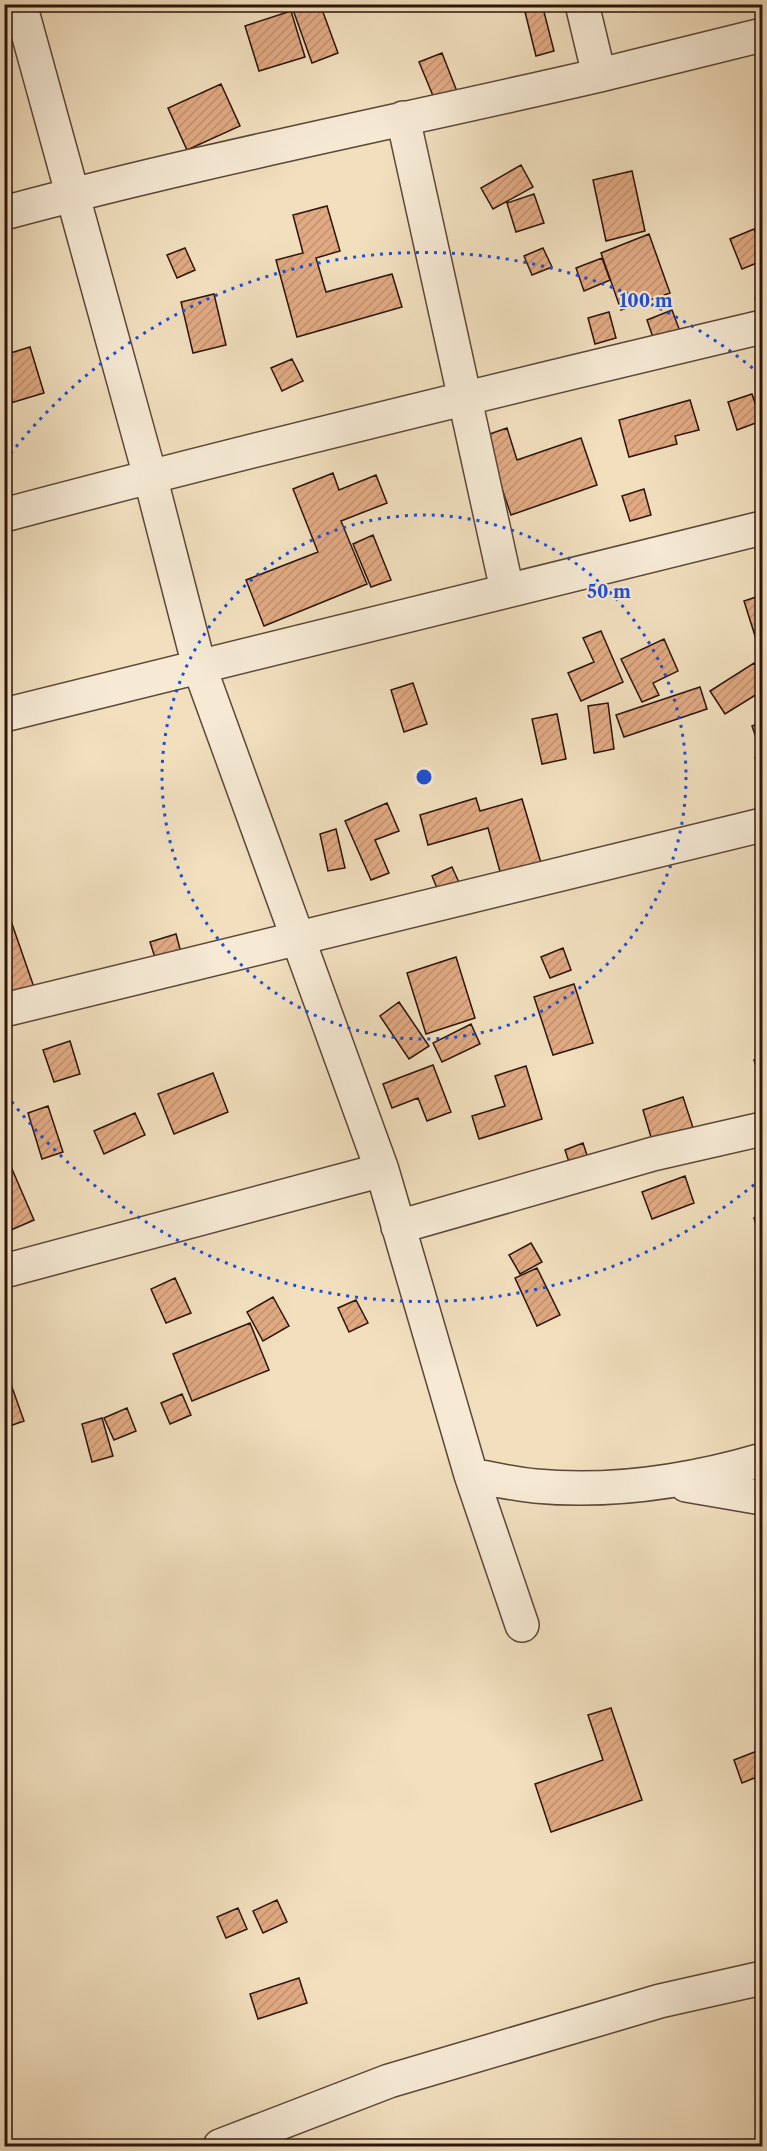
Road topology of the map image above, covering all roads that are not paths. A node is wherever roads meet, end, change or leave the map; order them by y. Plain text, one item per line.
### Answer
1 (20, 4) edge
2 (582, 4) edge
3 (762, 35) edge
4 (599, 75) junction
5 (403, 118) junction
6 (73, 195) junction
7 (4, 213) edge
8 (762, 327) edge
9 (465, 397) junction
10 (150, 476) junction
11 (4, 515) edge
12 (762, 528) edge
13 (507, 590) junction
14 (199, 666) junction
15 (4, 715) edge
16 (762, 825) edge
17 (299, 939) junction
18 (4, 1010) edge
19 (762, 1129) edge
20 (382, 1170) junction
21 (398, 1227) junction
22 (4, 1271) edge
23 (762, 1460) edge
24 (471, 1475) junction
25 (663, 1481) junction
26 (762, 1498) edge
27 (522, 1625) dead end
28 (762, 1978) edge
29 (220, 2146) edge

1 - 6 street
2 - 4 street
3 - 4 street
4 - 5 street
5 - 6 street
5 - 9 street
6 - 7 street
6 - 10 street
8 - 9 street
9 - 10 street
9 - 13 street
10 - 11 street
10 - 14 street
12 - 13 street
13 - 14 street
14 - 15 street
14 - 17 street
16 - 17 street
17 - 18 street
17 - 20 street
19 - 21 street
20 - 21 street
20 - 22 street
21 - 24 street
23 - 25 street
24 - 25 street
24 - 27 street
25 - 26 street
28 - 29 street

